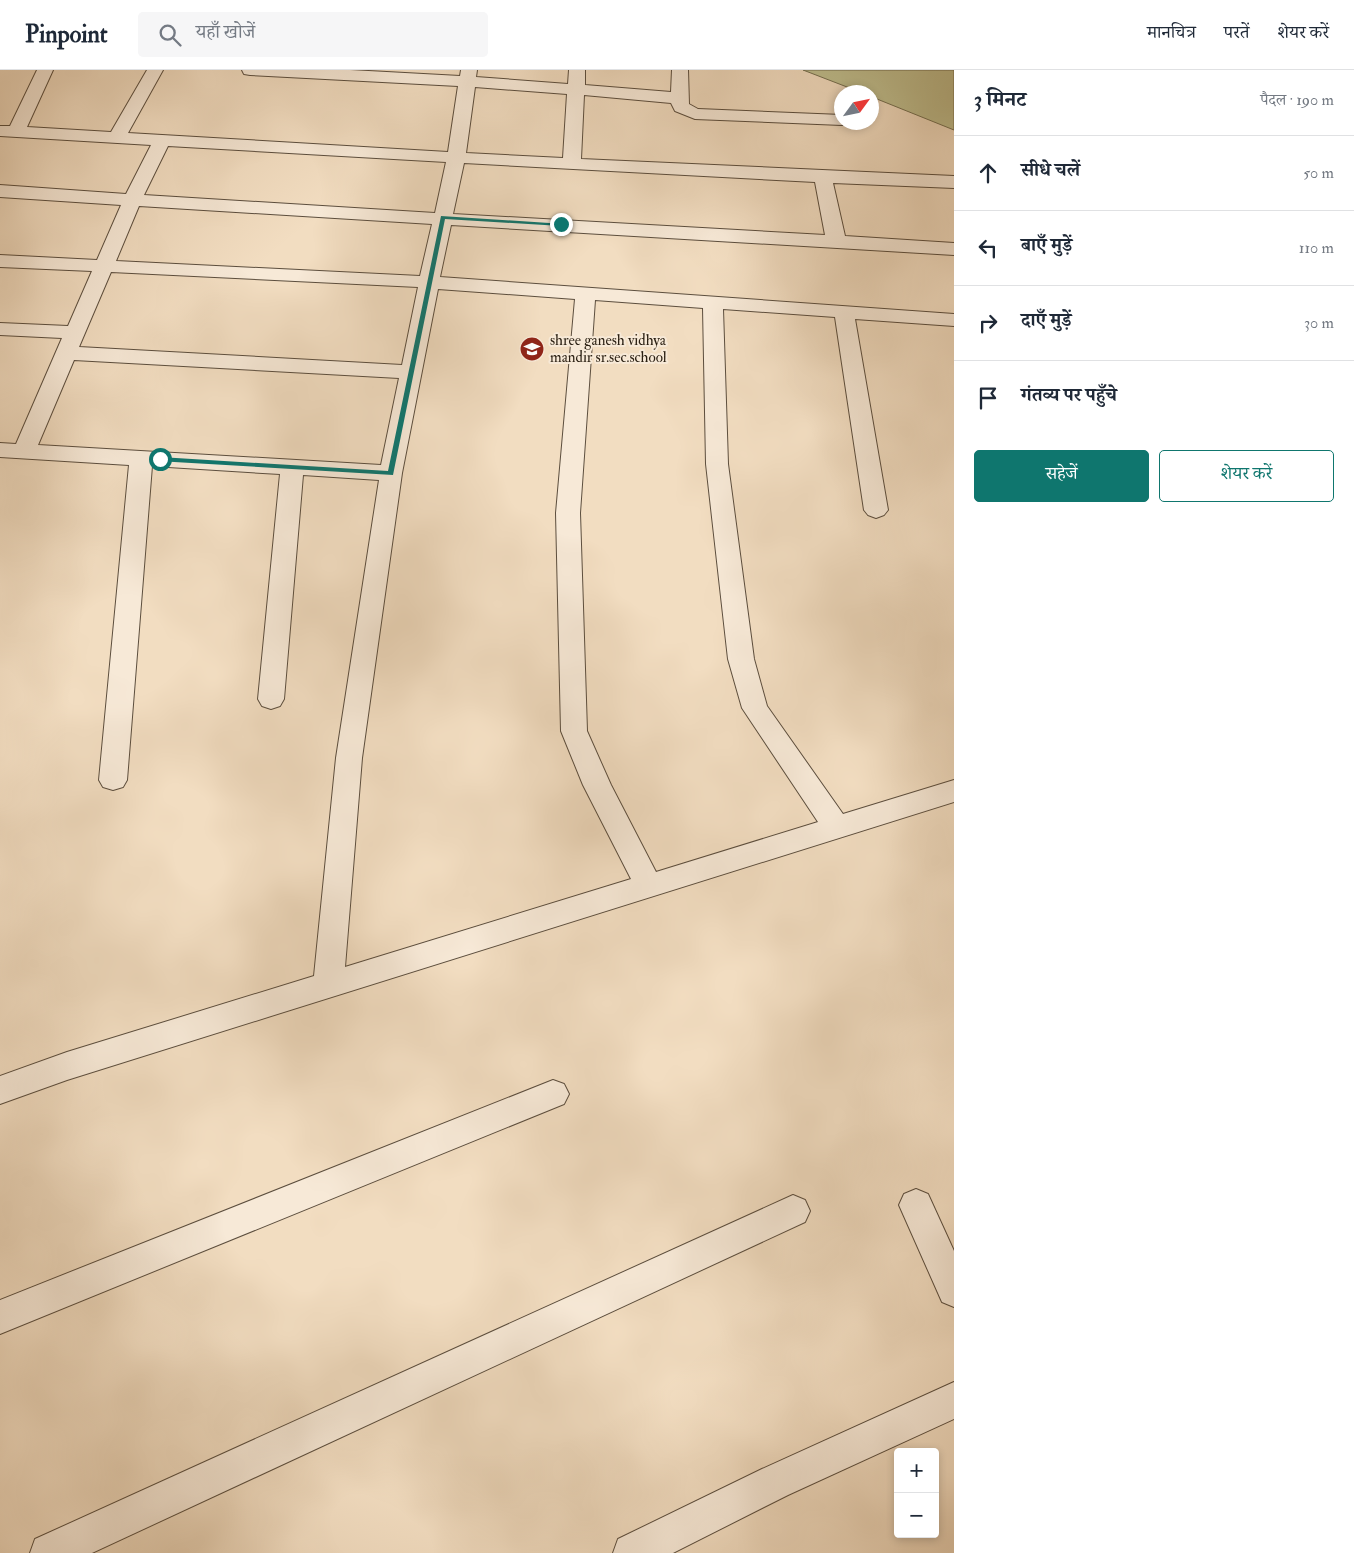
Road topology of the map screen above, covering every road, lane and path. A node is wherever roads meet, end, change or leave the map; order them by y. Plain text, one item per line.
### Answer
1 (45, 70) edge
2 (155, 70) edge
3 (252, 70) edge
4 (578, 70) edge
5 (680, 70) edge
6 (363, 73) edge
7 (468, 76) edge
8 (576, 90) junction
9 (679, 98) junction
10 (834, 120) edge
11 (8, 131) edge
12 (117, 138) junction
13 (162, 140) junction
14 (456, 157) junction
15 (572, 164) junction
16 (823, 177) junction
17 (954, 182) edge
18 (0, 191) edge
19 (132, 201) junction
20 (443, 217) junction
21 (836, 241) junction
22 (954, 249) edge
23 (0, 261) edge
24 (104, 266) junction
25 (428, 282) junction
26 (584, 293) junction
27 (713, 302) junction
28 (844, 312) junction
29 (954, 320) edge
30 (0, 329) edge
31 (75, 333) junction
32 (66, 353) junction
33 (411, 372) junction
34 (0, 450) edge
35 (24, 451) junction
36 (141, 458) junction
37 (292, 467) junction
38 (391, 473) junction
39 (876, 510) dead end
40 (271, 699) dead end
41 (113, 780) dead end
42 (954, 791) edge
43 (837, 828) junction
44 (650, 886) junction
45 (328, 985) junction
46 (0, 1090) edge
47 (552, 1094) dead end
48 (916, 1205) dead end
49 (793, 1211) dead end
50 (954, 1290) edge
51 (0, 1317) edge
52 (954, 1400) edge
53 (49, 1553) edge
54 (632, 1553) edge

1 - 11 street
2 - 12 street
3 - 6 street
4 - 8 street
5 - 9 street
6 - 7 street
7 - 8 street
7 - 14 street
8 - 9 street
8 - 15 street
9 - 10 street
11 - 12 street
12 - 13 street
13 - 14 street
13 - 19 street
14 - 15 street
14 - 20 street
15 - 16 street
16 - 17 street
16 - 21 street
18 - 19 street
19 - 20 street
19 - 24 street
20 - 21 street
20 - 25 street
21 - 22 street
23 - 24 street
24 - 25 street
24 - 31 street
25 - 26 street
25 - 33 street
26 - 27 street
26 - 44 street
27 - 28 street
27 - 43 street
28 - 29 street
28 - 39 street
30 - 31 street
31 - 32 street
32 - 33 street
32 - 35 street
33 - 38 street
34 - 35 street
35 - 36 street
36 - 37 street
36 - 41 street
37 - 38 street
37 - 40 street
38 - 45 street
42 - 43 street
43 - 44 street
44 - 45 street
45 - 46 street
47 - 51 street
48 - 50 street
49 - 53 street
52 - 54 street

